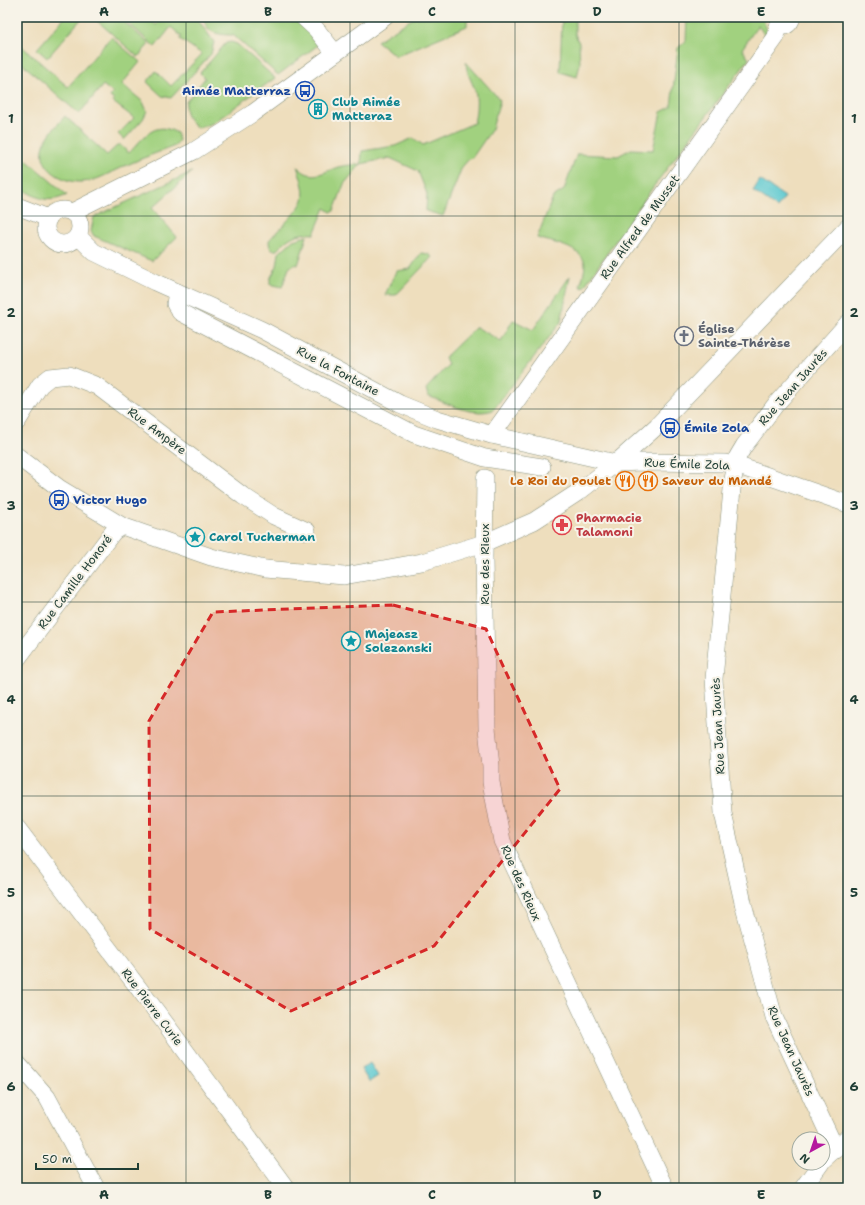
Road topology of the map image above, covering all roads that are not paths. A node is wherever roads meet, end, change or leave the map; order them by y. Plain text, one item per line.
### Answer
1 (302, 17) edge
2 (385, 17) edge
3 (792, 17) edge
4 (775, 22) edge
5 (335, 53) junction
6 (17, 206) edge
7 (72, 212) junction
8 (48, 218) junction
9 (848, 226) edge
10 (78, 236) junction
11 (177, 292) junction
12 (848, 323) edge
13 (17, 422) edge
14 (492, 435) junction
15 (17, 456) edge
16 (616, 463) junction
17 (736, 465) junction
18 (542, 467) dead end
19 (485, 478) dead end
20 (848, 504) edge
21 (122, 526) junction
22 (307, 530) dead end
23 (484, 544) junction
24 (17, 660) edge
25 (17, 828) edge
26 (17, 1063) edge
27 (820, 1131) edge
28 (848, 1137) edge
29 (831, 1153) edge
30 (815, 1171) edge
31 (96, 1188) edge
32 (286, 1188) edge
33 (665, 1188) edge
34 (803, 1188) edge

1 - 5 street
2 - 5 street
3 - 4 street
4 - 14 street, Rue Alfred de Musset
5 - 7 street
6 - 8 street
7 - 8 street
7 - 10 street
8 - 10 street
9 - 16 street
10 - 11 street, Rue la Fontaine
11 - 14 street, Rue la Fontaine
11 - 18 street
12 - 17 street, Rue Jean Jaurès
13 - 22 street, Rue Ampère
14 - 16 street, Rue la Fontaine
15 - 21 street
16 - 17 street, Rue Émile Zola
16 - 23 street
17 - 20 street, Rue Émile Zola
17 - 27 street, Rue Jean Jaurès
19 - 23 street, Rue des Rieux
21 - 23 street
21 - 24 street, Rue Camille Honoré
23 - 33 street, Rue des Rieux
25 - 32 street, Rue Pierre Curie
26 - 31 street
28 - 29 street
30 - 34 street

